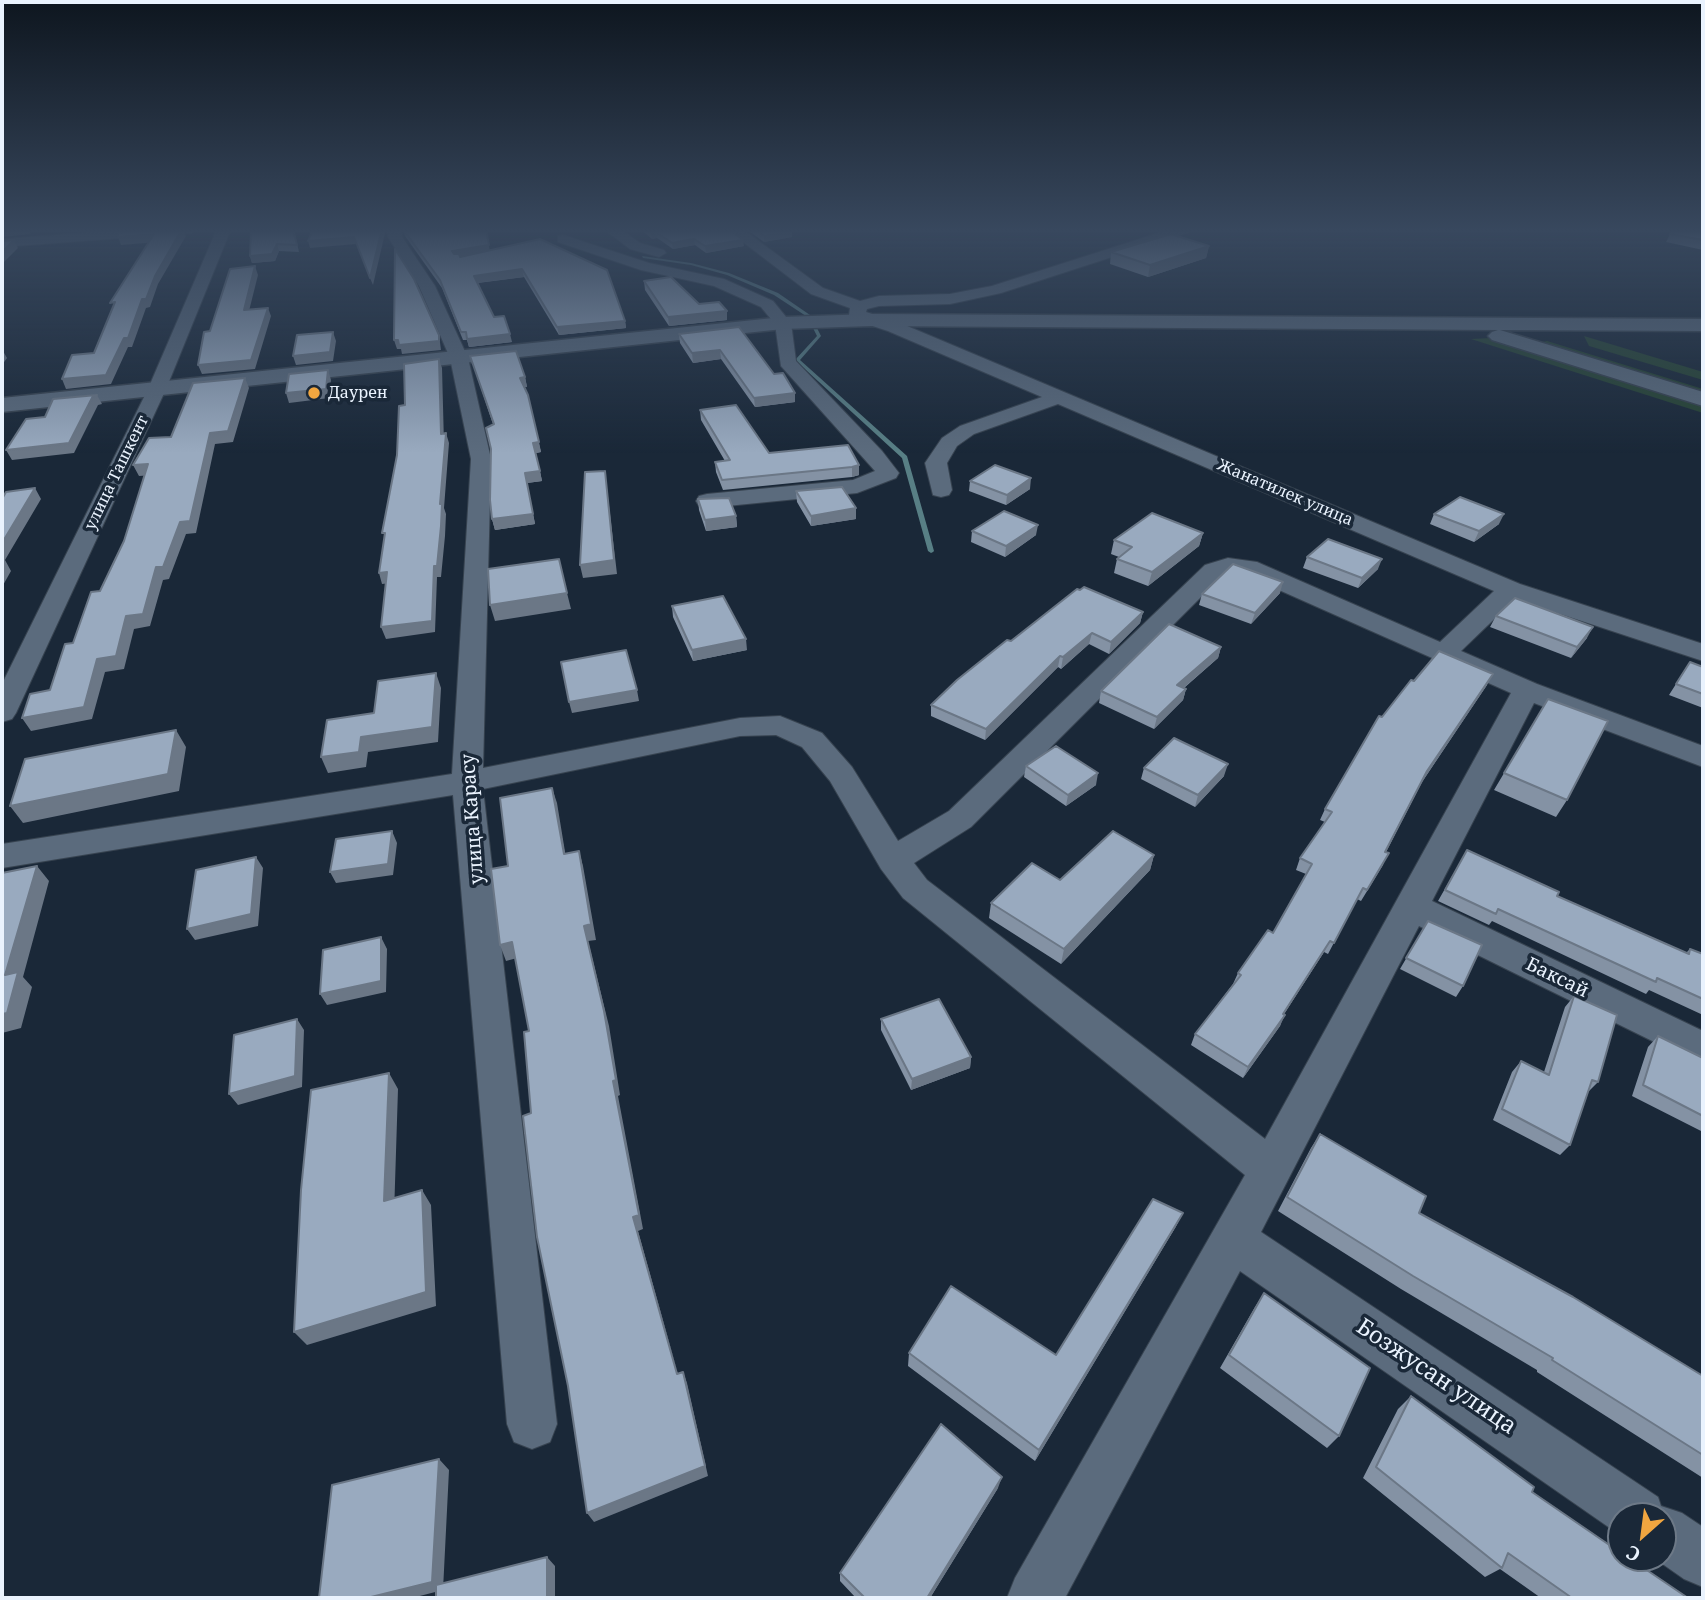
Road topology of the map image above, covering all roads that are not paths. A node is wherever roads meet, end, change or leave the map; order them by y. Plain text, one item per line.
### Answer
1 (193, 304) edge
2 (435, 304) edge
3 (766, 304) edge
4 (845, 304) edge
5 (876, 304) edge
6 (865, 313) junction
7 (783, 323) junction
8 (1460, 324) junction
9 (1500, 324) junction
10 (1703, 326) edge
11 (459, 358) junction
12 (1703, 385) edge
13 (157, 389) junction
14 (1059, 397) junction
15 (1703, 399) edge
16 (2, 405) edge
17 (941, 490) dead end
18 (708, 501) edge
19 (1511, 589) junction
20 (1445, 652) junction
21 (1703, 653) edge
22 (1527, 690) junction
23 (2, 713) edge
24 (1703, 757) edge
25 (467, 782) junction
26 (2, 856) edge
27 (893, 860) junction
28 (1410, 906) junction
29 (1703, 1049) edge
30 (1271, 1170) junction
31 (1232, 1239) junction
32 (532, 1424) dead end
33 (1618, 1502) edge
34 (1677, 1542) edge
35 (1703, 1560) edge
36 (1035, 1598) edge

1 - 13 street, улица Ташкент
2 - 11 street, улица Карасу
3 - 7 street
4 - 6 street, Жанатилек улица
5 - 6 street
6 - 7 street
6 - 8 street
6 - 14 street, Жанатилек улица
7 - 11 street
7 - 18 street
8 - 9 street
8 - 15 street
9 - 10 street
9 - 12 street
11 - 13 street
11 - 25 street, улица Карасу
13 - 16 street
13 - 23 street, улица Ташкент
14 - 17 street
14 - 19 street, Жанатилек улица
19 - 20 street
19 - 21 street, Жанатилек улица
20 - 22 street
20 - 27 street
22 - 24 street
22 - 28 street
25 - 26 street
25 - 27 street
25 - 32 street, улица Карасу
27 - 30 street
28 - 29 street, Баксай
28 - 30 street
30 - 31 street
31 - 33 street, Бозжусан улица
31 - 36 street
34 - 35 street

